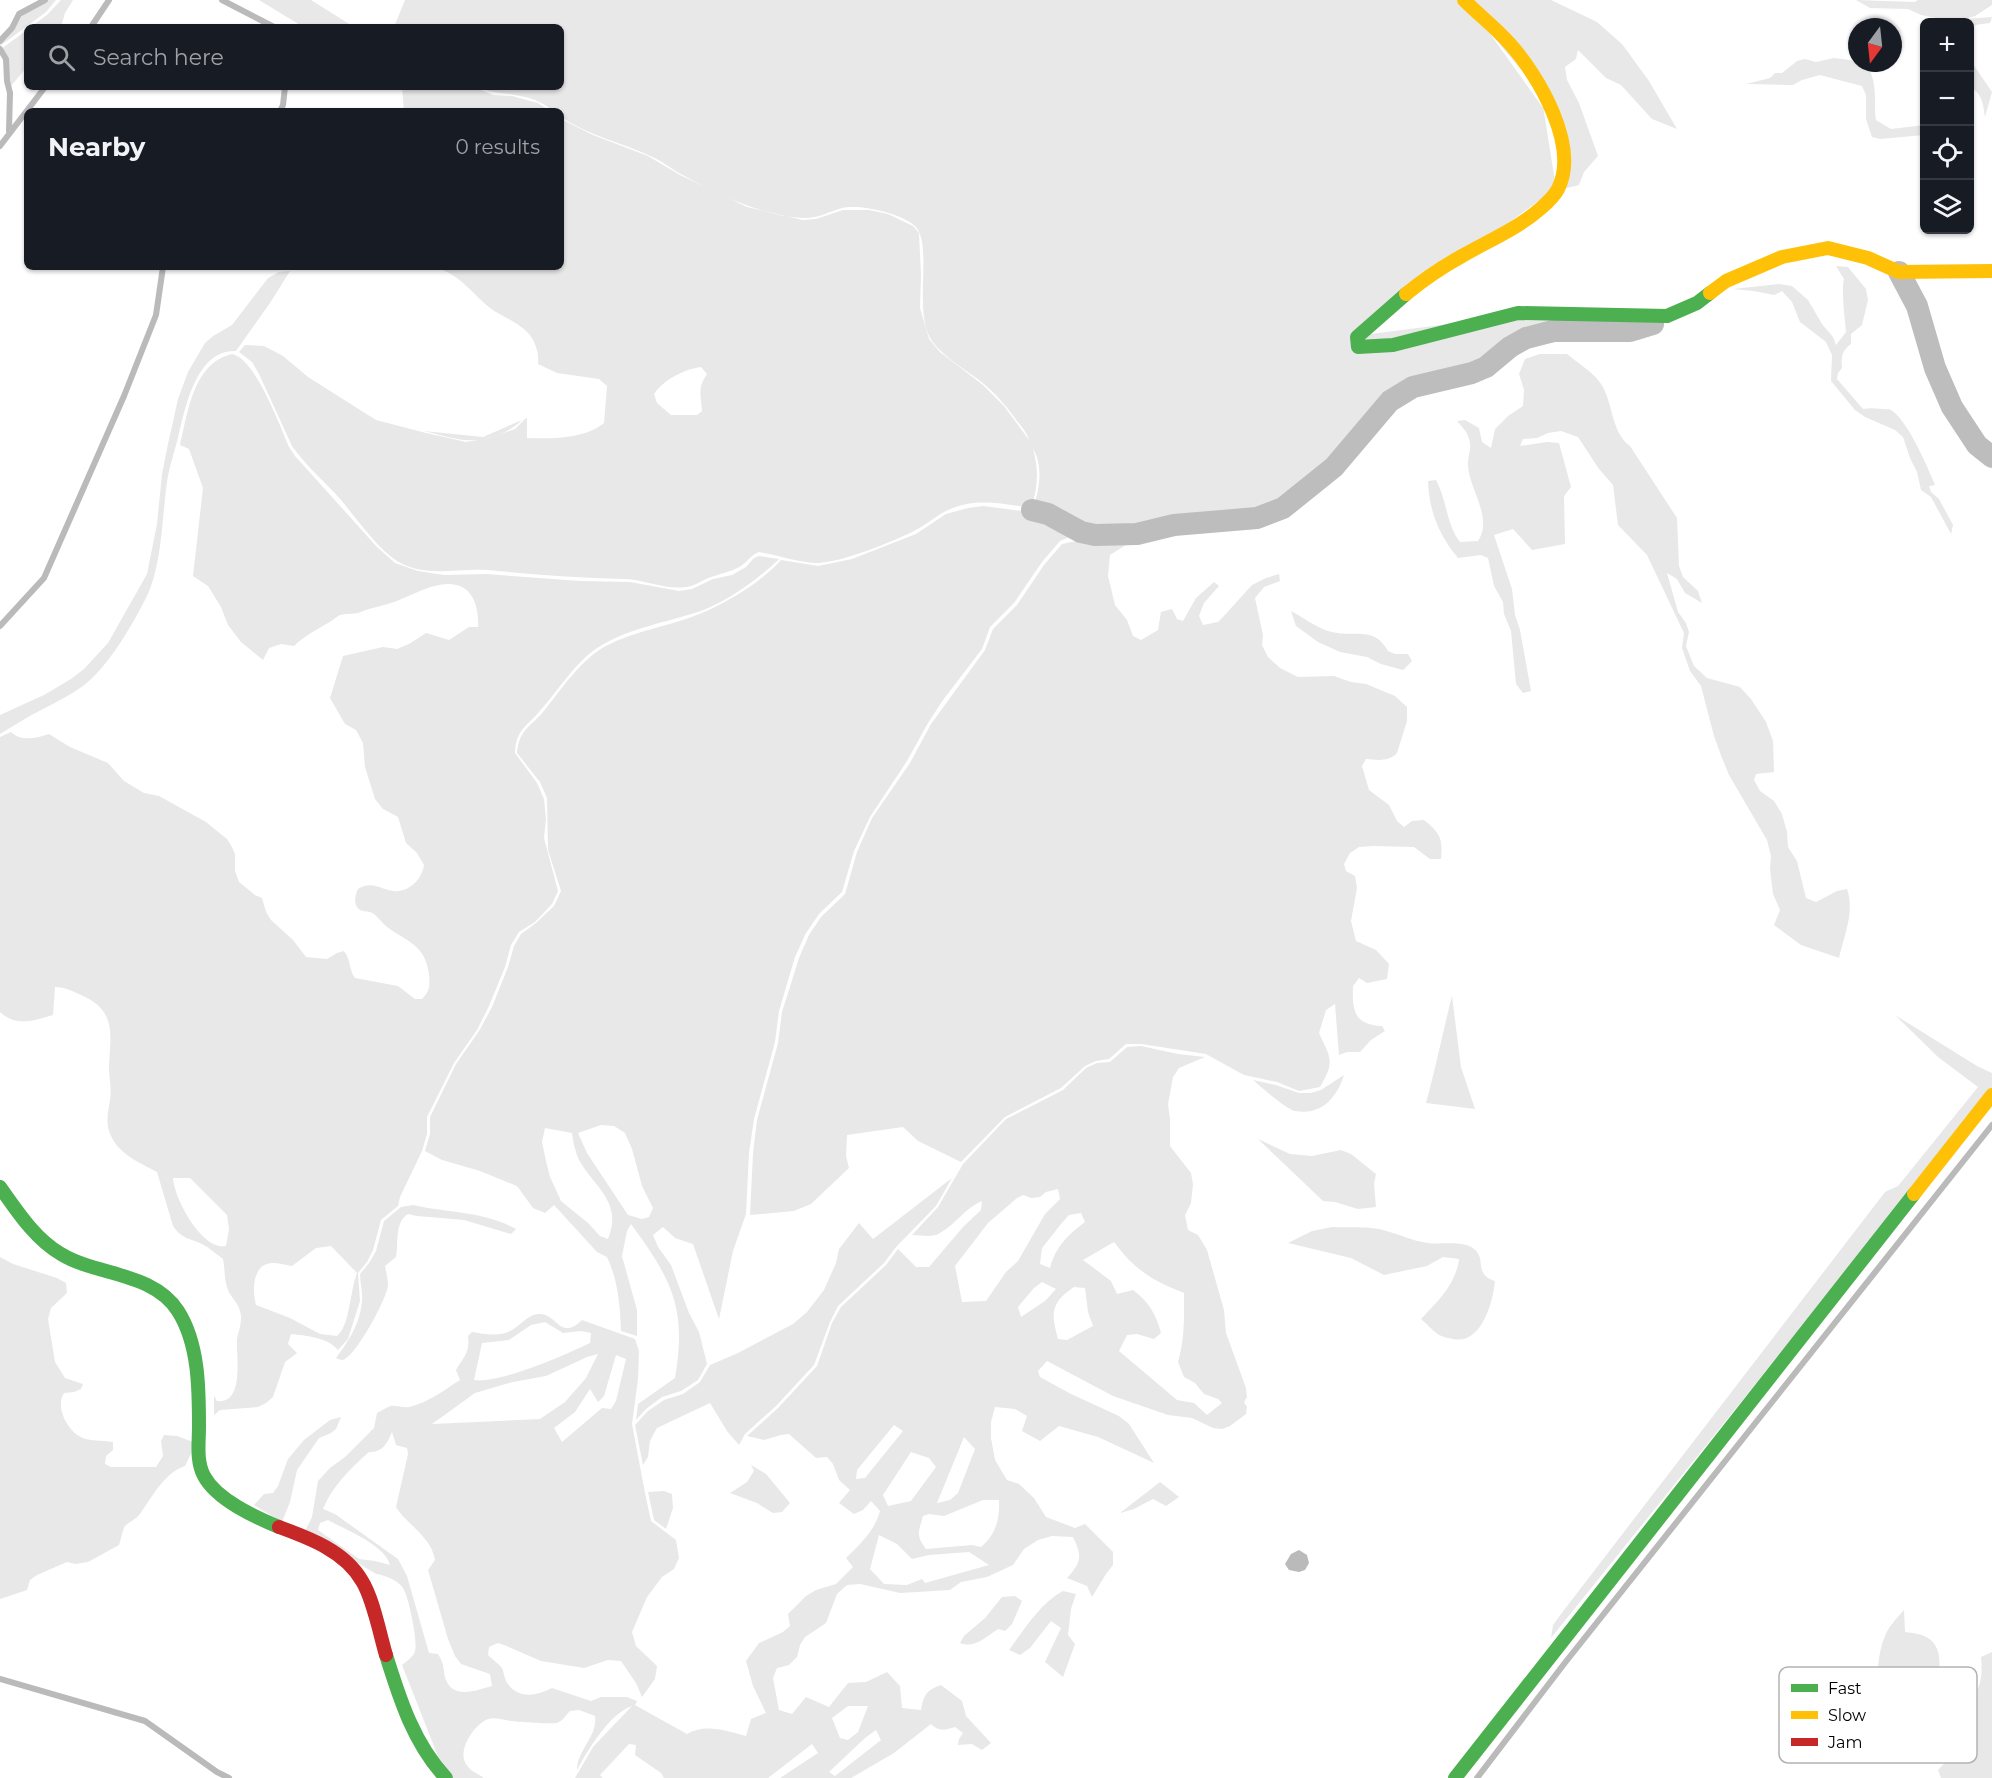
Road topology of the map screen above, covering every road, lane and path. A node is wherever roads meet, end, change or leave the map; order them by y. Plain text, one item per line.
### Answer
1 (1464, 0) edge
2 (1992, 271) edge
3 (1899, 272) junction
4 (1667, 316) junction
5 (1992, 457) edge
6 (1032, 510) dead end
7 (1992, 1095) edge
8 (0, 1187) edge
9 (446, 1778) edge
10 (1455, 1778) edge

1 - 4 street
2 - 3 street
3 - 4 street
3 - 5 street
4 - 6 street
7 - 10 street
8 - 9 street

